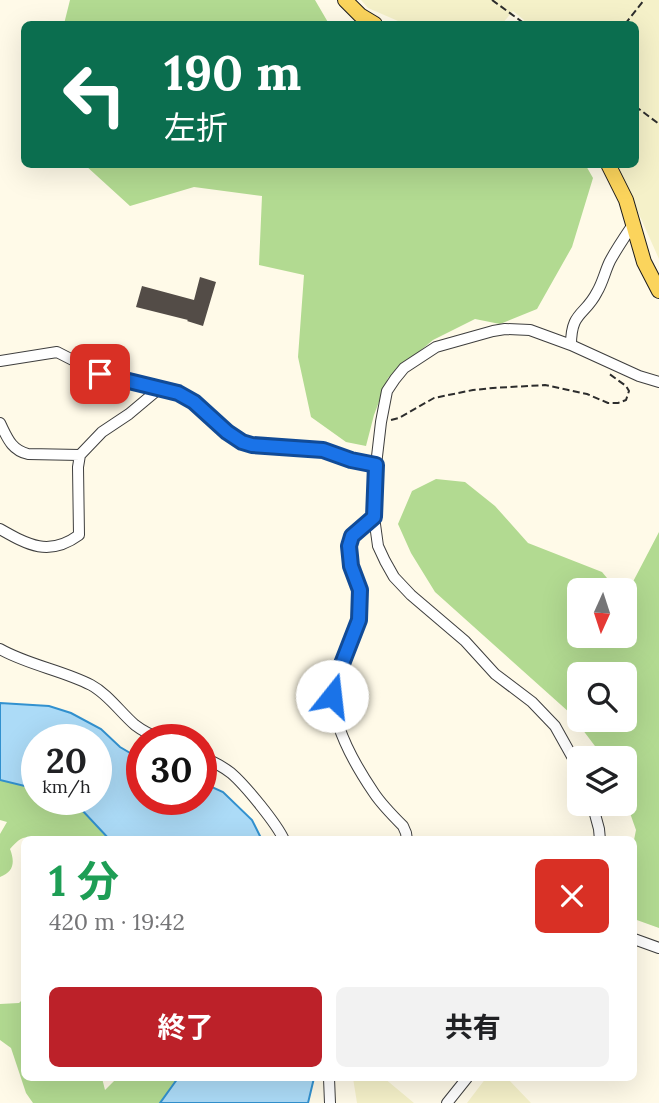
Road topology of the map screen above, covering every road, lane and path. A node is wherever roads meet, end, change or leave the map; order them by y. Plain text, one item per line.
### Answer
1 (345, 0) edge
2 (492, 0) edge
3 (644, 0) edge
4 (370, 21) edge
5 (522, 21) edge
6 (627, 21) edge
7 (639, 109) edge
8 (659, 124) edge
9 (610, 168) edge
10 (634, 223) junction
11 (659, 291) edge
12 (571, 345) junction
13 (0, 361) edge
14 (604, 370) dead end
15 (659, 382) edge
16 (160, 388) junction
17 (381, 422) junction
18 (0, 423) edge
19 (80, 455) junction
20 (376, 465) junction
21 (374, 517) junction
22 (0, 529) edge
23 (0, 649) edge
24 (134, 724) edge
25 (567, 748) edge
26 (217, 764) edge
27 (595, 816) edge
28 (282, 836) edge
29 (406, 836) edge
30 (600, 836) edge
31 (637, 940) edge
32 (659, 948) edge
33 (329, 1081) edge
34 (465, 1081) edge
35 (330, 1103) edge
36 (447, 1103) edge

1 - 4 main road
2 - 5 path
3 - 6 path
7 - 8 path
9 - 10 main road
10 - 11 main road
10 - 12 street
12 - 15 street
12 - 17 street
13 - 16 street
14 - 17 path
16 - 19 street
16 - 20 street
17 - 20 street
18 - 19 street
19 - 22 street
20 - 21 street
21 - 25 street
21 - 29 street
23 - 24 street
26 - 28 street
27 - 30 street
31 - 32 street
33 - 35 street
34 - 36 street

